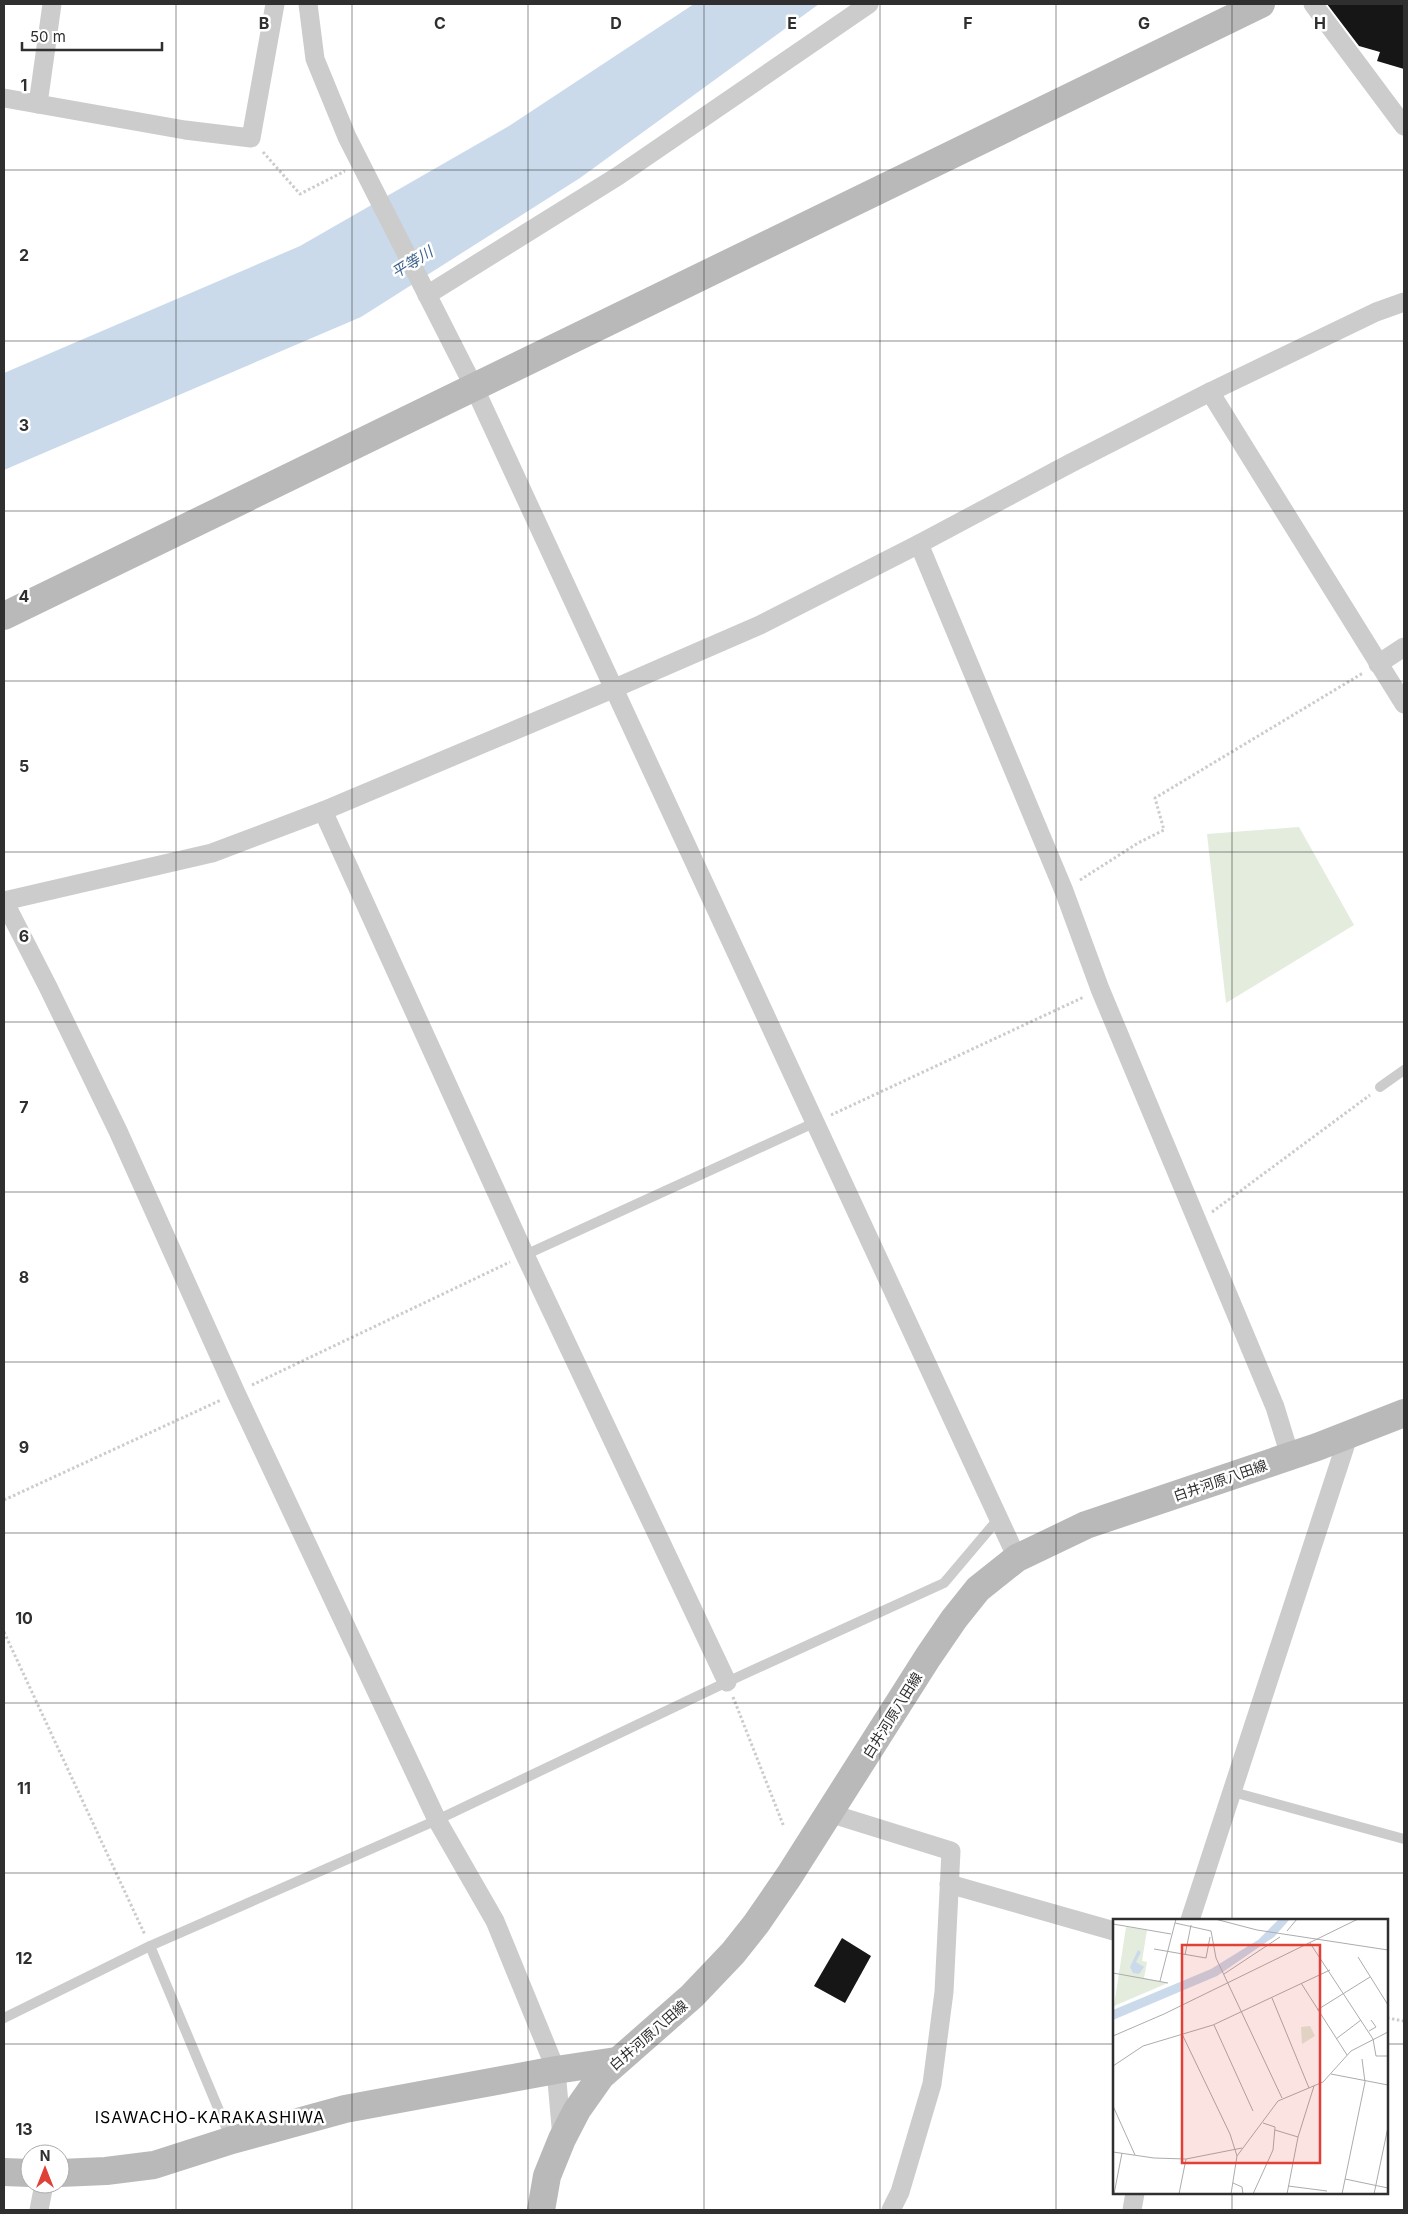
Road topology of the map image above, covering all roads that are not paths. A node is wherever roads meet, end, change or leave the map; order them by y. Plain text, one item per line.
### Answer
1 (52, 4) edge
2 (275, 4) edge
3 (308, 4) edge
4 (869, 4) edge
5 (1261, 4) edge
6 (1313, 4) edge
7 (4, 98) edge
8 (38, 104) junction
9 (1404, 126) edge
10 (425, 291) junction
11 (1404, 302) edge
12 (474, 387) junction
13 (1210, 392) junction
14 (919, 544) junction
15 (4, 616) edge
16 (1404, 647) edge
17 (1378, 664) junction
18 (615, 688) junction
19 (1404, 704) edge
20 (323, 811) junction
21 (4, 901) edge
22 (1404, 1070) edge
23 (1380, 1087) road end
24 (816, 1122) junction
25 (525, 1256) junction
26 (1404, 1413) edge
27 (1349, 1434) junction
28 (1290, 1456) junction
29 (999, 1518) junction
30 (1017, 1558) junction
31 (727, 1682) junction
32 (1233, 1792) junction
33 (829, 1813) junction
34 (437, 1820) junction
35 (1404, 1839) edge
36 (950, 1884) junction
37 (1190, 1919) edge
38 (1113, 1931) edge
39 (150, 1946) junction
40 (4, 2018) edge
41 (616, 2061) junction
42 (556, 2070) junction
43 (562, 2139) junction
44 (232, 2140) junction
45 (4, 2172) edge
46 (70, 2172) edge
47 (20, 2173) edge
48 (42, 2194) edge
49 (1135, 2194) edge
50 (38, 2210) edge
51 (541, 2210) edge
52 (891, 2210) edge
53 (1132, 2210) edge

1 - 8 street
2 - 8 street
3 - 10 street
4 - 10 street
5 - 12 street
6 - 9 street
7 - 8 street
10 - 12 street
11 - 13 street
12 - 15 street
12 - 18 street
13 - 14 street
13 - 17 street
14 - 18 street
14 - 28 street
16 - 17 street
17 - 19 street
18 - 20 street
18 - 24 street
20 - 21 street
20 - 25 street
21 - 34 street
22 - 23 lane
24 - 25 lane
24 - 29 street
25 - 31 street
26 - 27 street, 白井河原八田線
27 - 28 street, 白井河原八田線
27 - 32 street
28 - 30 street, 白井河原八田線
29 - 30 street
29 - 31 lane
30 - 33 street, 白井河原八田線
31 - 34 lane
32 - 35 lane
32 - 37 street
33 - 36 street
33 - 41 street, 白井河原八田線
34 - 39 lane
34 - 42 street
36 - 38 street
36 - 52 street
39 - 40 lane
39 - 44 lane
41 - 42 street
41 - 43 street, 白井河原八田線
42 - 43 street
42 - 44 street
43 - 51 street, 白井河原八田線
44 - 46 street
45 - 47 street
48 - 50 street
49 - 53 street

